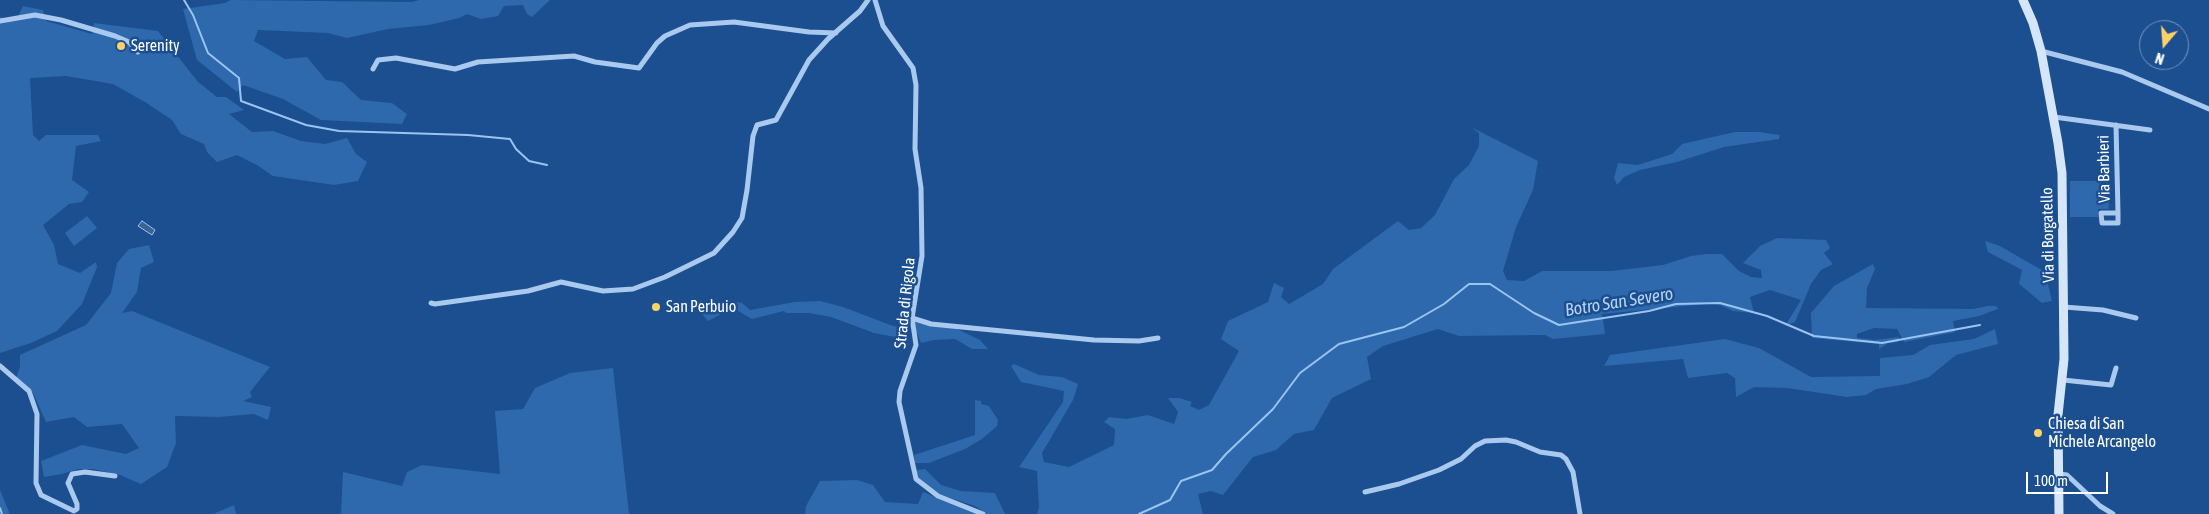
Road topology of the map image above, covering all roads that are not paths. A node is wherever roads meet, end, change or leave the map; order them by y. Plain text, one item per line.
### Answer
1 (868, 0) edge
2 (875, 0) edge
3 (2022, 0) edge
4 (0, 21) edge
5 (836, 33) junction
6 (2041, 51) junction
7 (138, 52) dead end
8 (373, 69) dead end
9 (2209, 109) edge
10 (2054, 117) junction
11 (2116, 125) junction
12 (2150, 130) dead end
13 (2118, 213) dead end
14 (431, 303) dead end
15 (2064, 307) junction
16 (912, 318) junction
17 (2136, 318) dead end
18 (1158, 338) dead end
19 (0, 366) edge
20 (2116, 368) dead end
21 (2063, 380) junction
22 (2059, 474) junction
23 (115, 476) dead end
24 (1365, 492) dead end
25 (983, 514) edge
26 (1580, 514) edge
27 (2059, 514) edge
28 (2113, 514) edge

1 - 5 street
2 - 16 street, Strada di Rigola
3 - 6 main road, Via di Borgatello
4 - 7 street
5 - 8 street
5 - 14 street
6 - 9 street
6 - 10 main road, Via di Borgatello
10 - 11 street, Via Barbieri
10 - 15 main road, Via di Borgatello
11 - 12 street, Via Barbieri
11 - 13 street, Via Barbieri
15 - 17 street
15 - 21 main road, Via di Borgatello
16 - 18 street
16 - 25 street, Strada di Rigola
19 - 23 street
20 - 21 street
21 - 22 main road, Via di Borgatello
22 - 27 main road, Via di Borgatello
22 - 28 street
24 - 26 street

